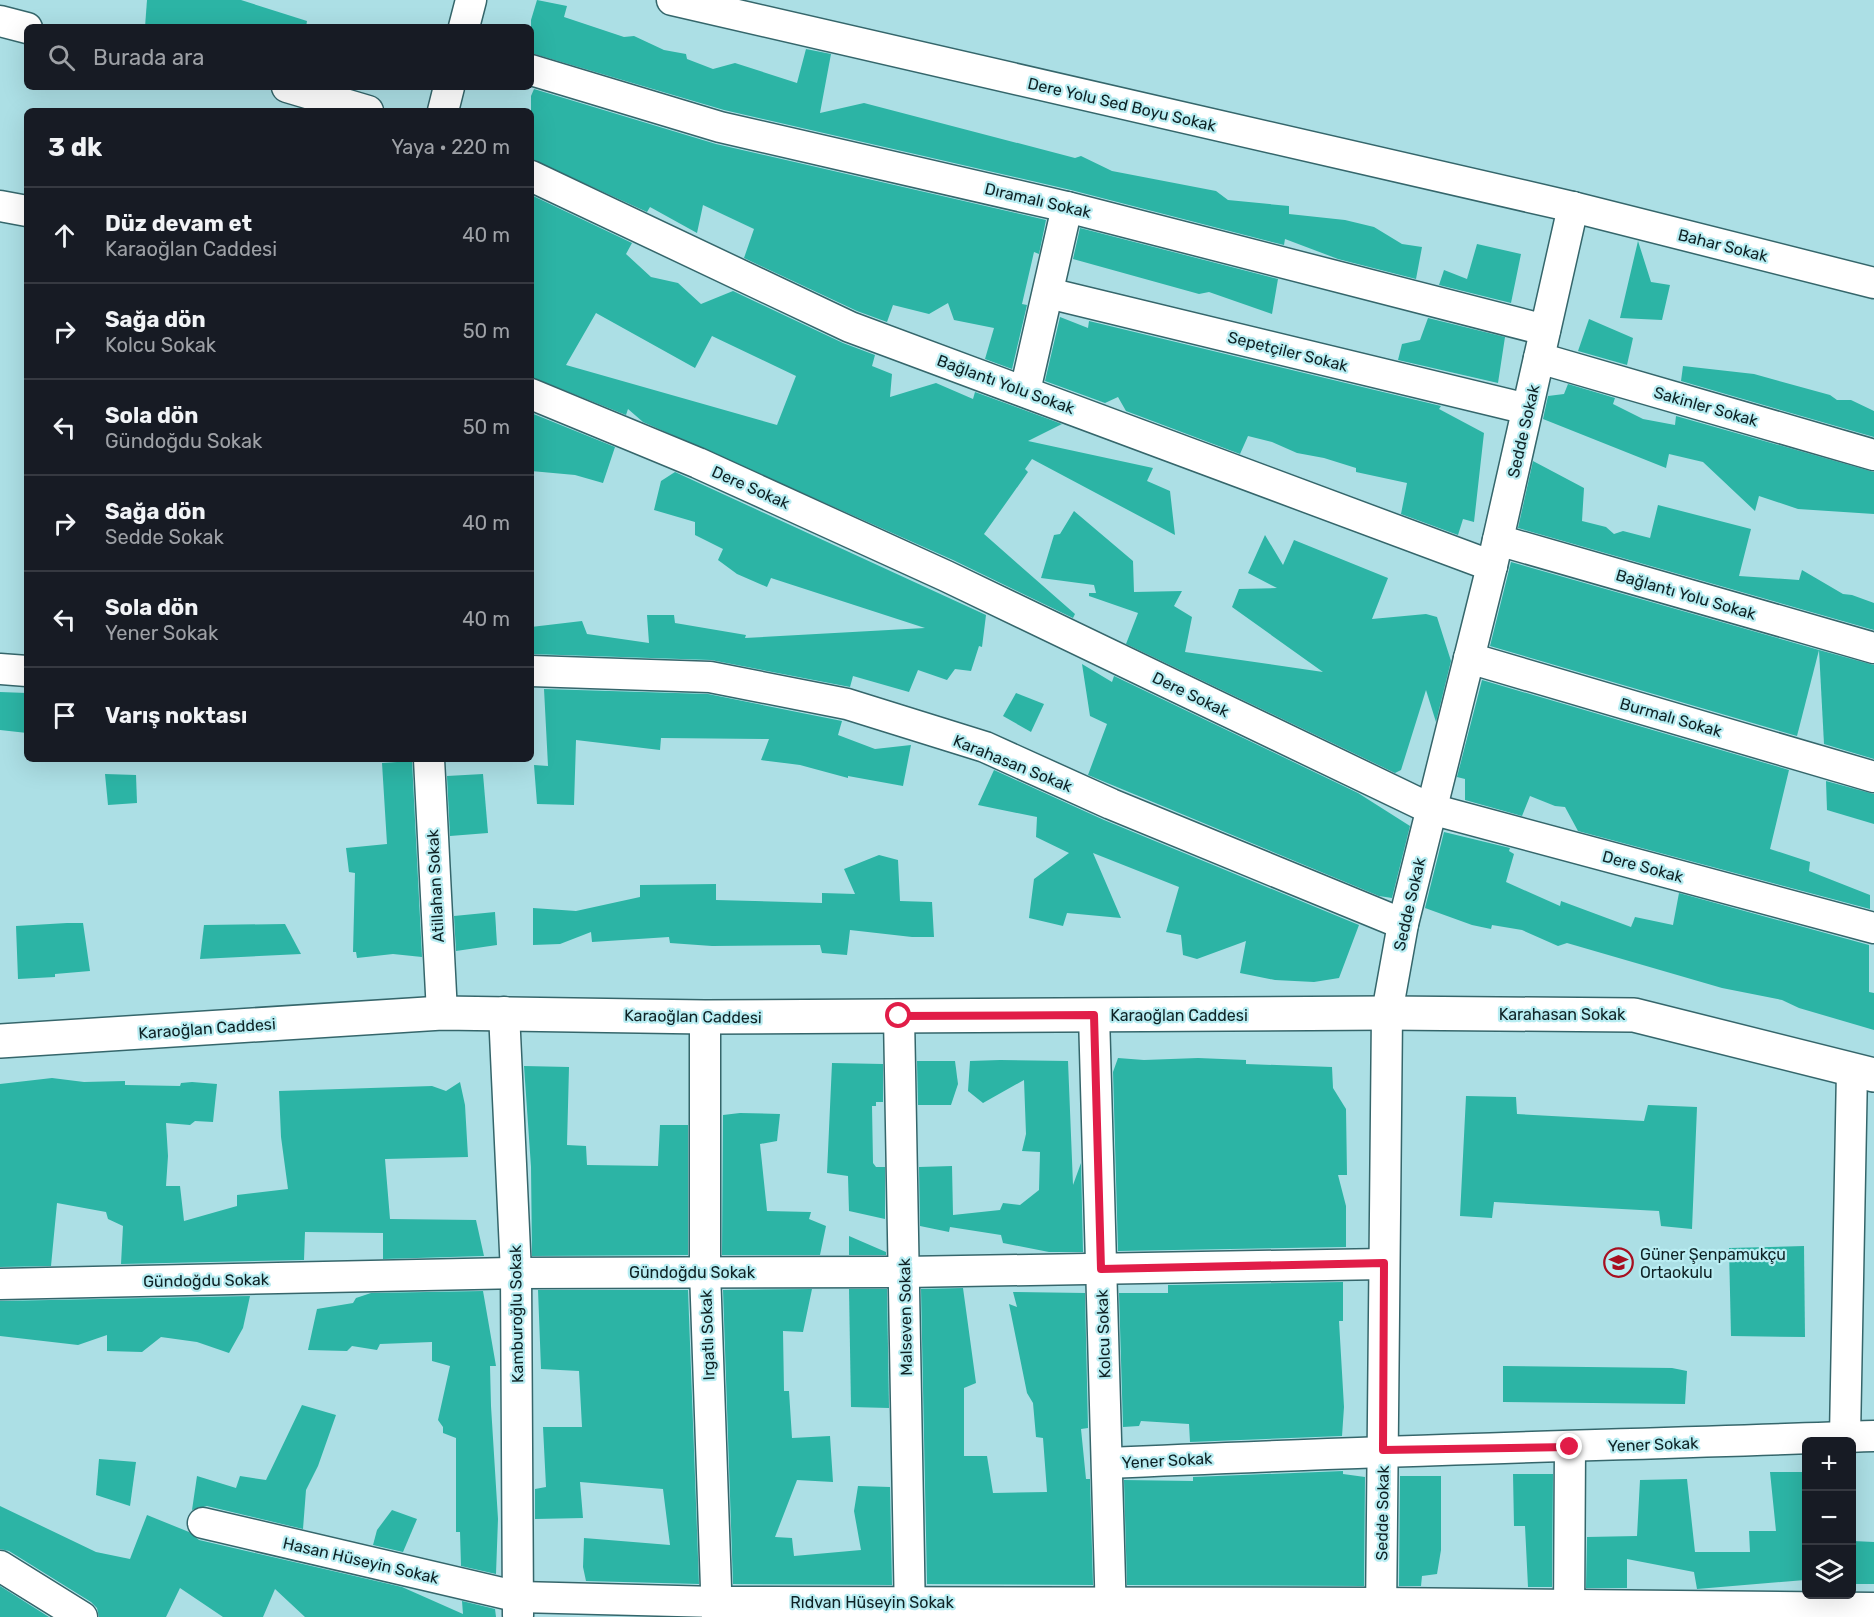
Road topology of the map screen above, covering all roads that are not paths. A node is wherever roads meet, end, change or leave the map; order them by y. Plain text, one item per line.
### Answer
1 (471, 0) edge
2 (672, 0) edge
3 (0, 21) edge
4 (465, 24) edge
5 (24, 27) edge
6 (534, 71) edge
7 (296, 90) edge
8 (448, 90) edge
9 (358, 108) edge
10 (444, 108) edge
11 (534, 177) edge
12 (0, 206) edge
13 (1067, 207) junction
14 (1573, 207) junction
15 (24, 210) edge
16 (1874, 283) edge
17 (1048, 293) junction
18 (1542, 344) junction
19 (1025, 391) junction
20 (534, 395) edge
21 (1527, 409) junction
22 (1874, 455) edge
23 (1495, 553) junction
24 (1874, 648) edge
25 (1468, 658) junction
26 (0, 669) edge
27 (24, 671) edge
28 (534, 671) edge
29 (429, 762) edge
30 (1874, 777) edge
31 (1431, 809) junction
32 (1403, 924) junction
33 (1874, 928) edge
34 (504, 1012) junction
35 (442, 1013) junction
36 (1387, 1013) junction
37 (1094, 1015) junction
38 (899, 1016) junction
39 (705, 1017) junction
40 (0, 1041) edge
41 (1863, 1072) edge
42 (1384, 1263) junction
43 (1101, 1269) junction
44 (705, 1271) junction
45 (904, 1272) junction
46 (516, 1274) junction
47 (0, 1284) edge
48 (1874, 1436) edge
49 (1845, 1437) joint
50 (1802, 1439) edge
51 (1570, 1447) junction
52 (1383, 1450) junction
53 (1107, 1463) junction
54 (202, 1523) dead end
55 (0, 1566) edge
56 (518, 1607) edge
57 (1874, 1608) edge
58 (717, 1609) edge
59 (909, 1610) edge
60 (1112, 1610) edge
61 (1381, 1610) edge
62 (1569, 1611) edge
63 (82, 1617) edge

1 - 4 street
2 - 14 street, Dere Yolu Sed Boyu Sokak
3 - 5 street
6 - 13 street, Dıramalı Sokak
7 - 9 street
8 - 10 street
11 - 19 street, Bağlantı Yolu Sokak
12 - 15 street
13 - 17 street
13 - 18 street, Dıramalı Sokak
14 - 16 street, Bahar Sokak
14 - 18 street, Sedde Sokak
17 - 19 street
17 - 21 street, Sepetçiler Sokak
18 - 21 street, Sedde Sokak
18 - 22 street, Sakinler Sokak
19 - 23 street, Bağlantı Yolu Sokak
20 - 31 street, Dere Sokak
21 - 23 street, Sedde Sokak
23 - 24 street, Bağlantı Yolu Sokak
23 - 25 street, Sedde Sokak
25 - 30 street, Burmalı Sokak
25 - 31 street, Sedde Sokak
26 - 27 street
28 - 32 street, Karahasan Sokak
29 - 35 street, Atillahan Sokak
31 - 32 street, Sedde Sokak
31 - 33 street, Dere Sokak
32 - 36 street, Sedde Sokak
34 - 35 street, Karaoğlan Caddesi
34 - 39 street, Karaoğlan Caddesi
34 - 46 street, Kamburoğlu Sokak
35 - 40 street, Karaoğlan Caddesi
36 - 37 street, Karaoğlan Caddesi
36 - 41 street, Karahasan Sokak
36 - 42 street, Sedde Sokak
37 - 38 street, Karaoğlan Caddesi
37 - 43 street, Kolcu Sokak
38 - 39 street, Karaoğlan Caddesi
38 - 45 street, Malseven Sokak
39 - 44 street, Irgatlı Sokak
41 - 49 street
42 - 43 street, Gündoğdu Sokak
42 - 52 street, Sedde Sokak
43 - 45 street, Gündoğdu Sokak
43 - 53 street, Kolcu Sokak
44 - 45 street, Gündoğdu Sokak
44 - 46 street, Gündoğdu Sokak
44 - 58 street, Irgatlı Sokak
45 - 59 street, Malseven Sokak
46 - 47 street, Gündoğdu Sokak
46 - 56 street, Kamburoğlu Sokak
48 - 49 street, Yener Sokak
50 - 51 street, Yener Sokak
51 - 52 street, Yener Sokak
51 - 62 street
52 - 53 street, Yener Sokak
52 - 61 street, Sedde Sokak
53 - 60 street, Kolcu Sokak
54 - 56 street, Hasan Hüseyin Sokak
55 - 63 street
56 - 58 street, Rıdvan Hüseyin Sokak
57 - 62 street, Rıdvan Hüseyin Sokak
58 - 59 street, Rıdvan Hüseyin Sokak
59 - 60 street, Rıdvan Hüseyin Sokak
60 - 61 street, Rıdvan Hüseyin Sokak
61 - 62 street, Rıdvan Hüseyin Sokak

